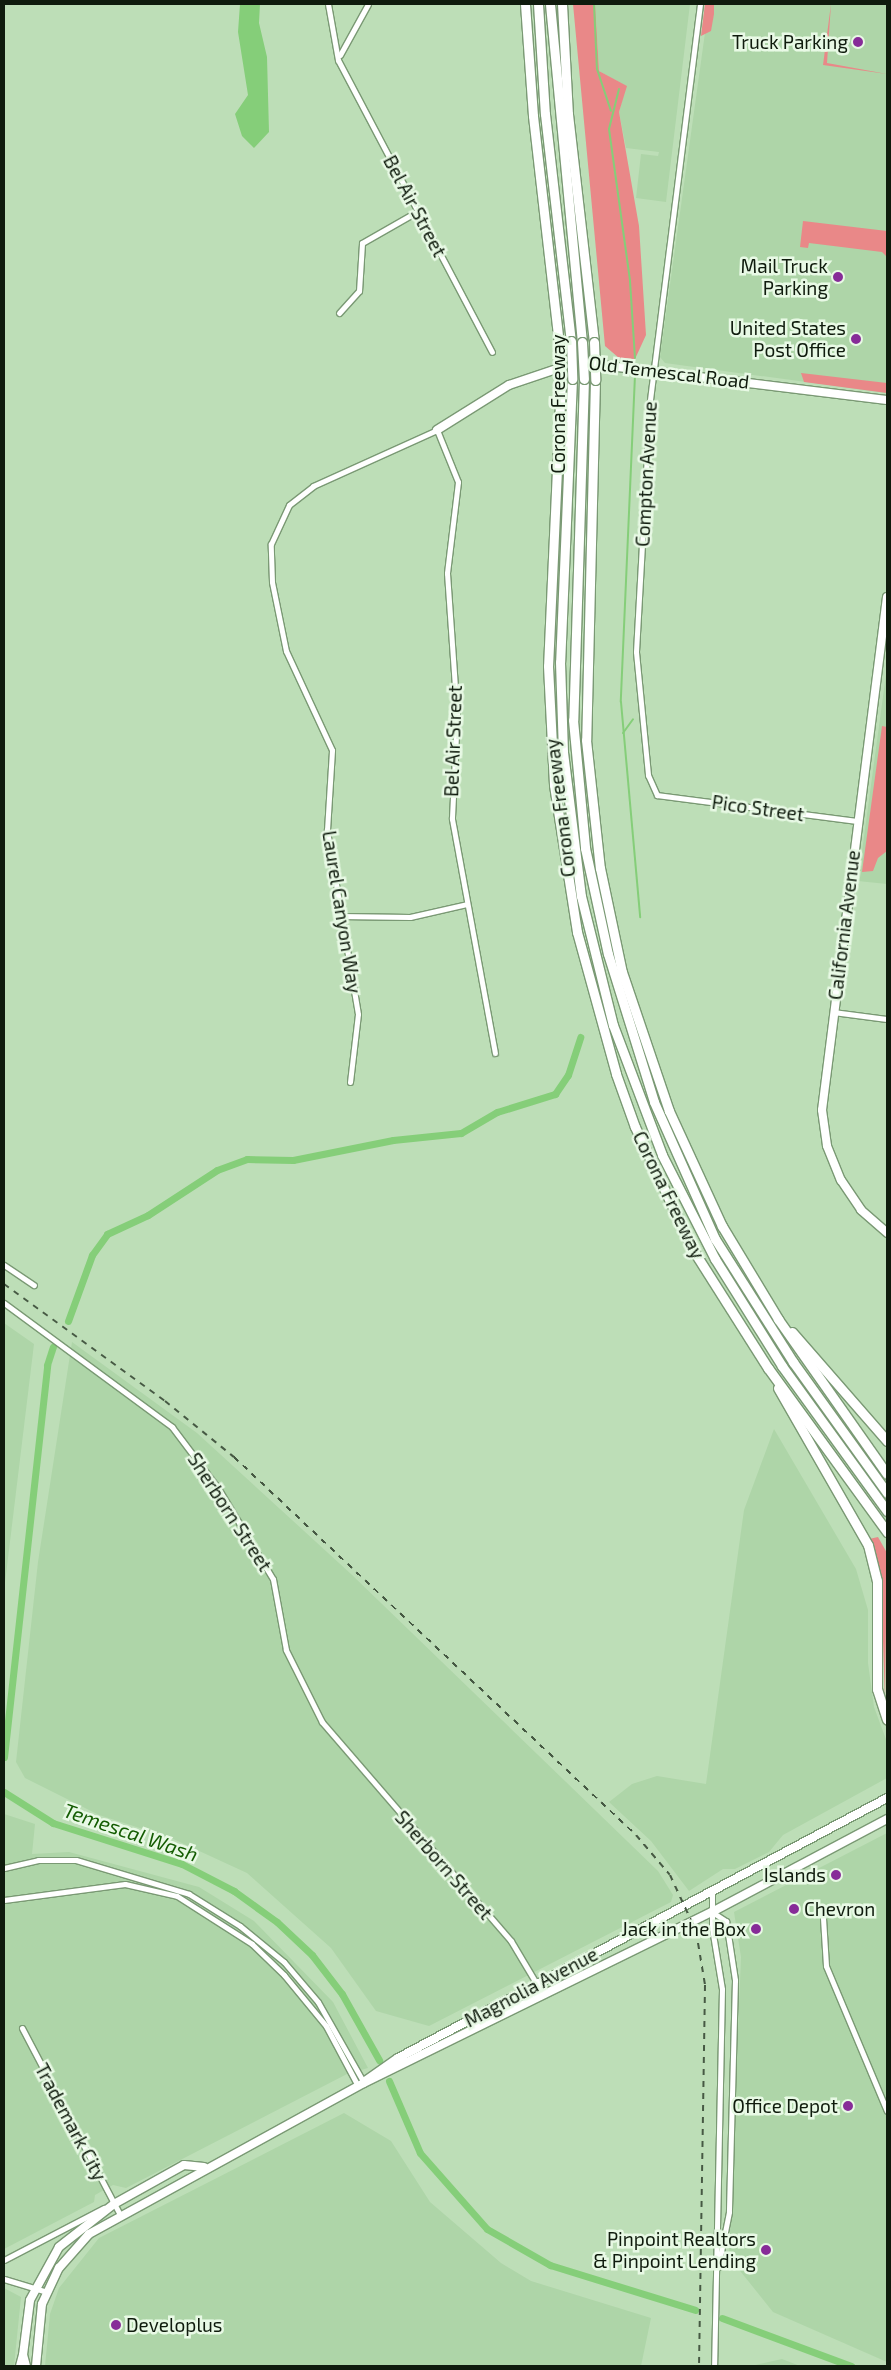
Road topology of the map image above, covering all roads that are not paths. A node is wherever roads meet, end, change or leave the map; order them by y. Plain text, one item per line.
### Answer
1 (328, 4) edge
2 (368, 4) edge
3 (525, 4) edge
4 (538, 4) edge
5 (550, 4) edge
6 (562, 4) edge
7 (700, 4) edge
8 (339, 58) junction
9 (418, 211) junction
10 (562, 257) junction
11 (339, 313) dead end
12 (558, 328) junction
13 (492, 352) dead end
14 (653, 369) junction
15 (887, 400) edge
16 (437, 430) junction
17 (581, 497) junction
18 (589, 565) junction
19 (887, 597) edge
20 (657, 795) joint
21 (858, 821) junction
22 (558, 825) junction
23 (581, 896) junction
24 (467, 904) junction
25 (340, 916) junction
26 (833, 1012) junction
27 (887, 1019) edge
28 (496, 1053) dead end
29 (652, 1064) junction
30 (350, 1082) dead end
31 (668, 1137) junction
32 (887, 1233) edge
33 (4, 1265) edge
34 (34, 1286) dead end
35 (4, 1303) edge
36 (778, 1319) junction
37 (768, 1368) junction
38 (887, 1441) edge
39 (887, 1474) edge
40 (887, 1493) edge
41 (887, 1511) edge
42 (887, 1532) edge
43 (887, 1719) edge
44 (887, 1798) edge
45 (887, 1819) edge
46 (4, 1868) edge
47 (712, 1891) junction
48 (4, 1900) edge
49 (712, 1912) junction
50 (823, 1918) dead end
51 (536, 1984) junction
52 (542, 1993) junction
53 (22, 2028) dead end
54 (366, 2082) junction
55 (887, 2111) edge
56 (204, 2168) junction
57 (114, 2204) junction
58 (120, 2215) junction
59 (4, 2260) edge
60 (718, 2267) junction
61 (4, 2279) edge
62 (36, 2287) junction
63 (47, 2292) junction
64 (23, 2355) junction
65 (20, 2366) edge
66 (26, 2366) edge
67 (36, 2366) edge
68 (714, 2366) edge

1 - 8 street, Bel Air Street
2 - 8 street
3 - 12 highway, Corona Freeway
4 - 10 highway
5 - 17 highway, bridge
6 - 18 highway, Corona Freeway, bridge
7 - 14 street, Compton Avenue
8 - 9 street, Bel Air Street
9 - 11 street
9 - 13 street, Bel Air Street
10 - 12 highway
10 - 23 highway, bridge
12 - 22 highway, Corona Freeway, bridge
14 - 15 main road, Old Temescal Road
14 - 16 main road, Old Temescal Road
14 - 20 street, Compton Avenue
16 - 24 street, Bel Air Street
16 - 25 street, Laurel Canyon Way
17 - 18 highway
17 - 31 highway
18 - 29 highway, Corona Freeway
19 - 21 main road, California Avenue
20 - 21 street, Pico Street
21 - 26 main road, California Avenue
22 - 23 highway
22 - 37 highway, Corona Freeway
23 - 41 highway
24 - 25 street
24 - 28 street, Bel Air Street
25 - 30 street, Laurel Canyon Way
26 - 27 street
26 - 32 main road, California Avenue
29 - 31 highway
29 - 36 highway, Corona Freeway
31 - 40 highway
33 - 34 street
35 - 51 street, Sherborn Street
36 - 38 highway
36 - 39 highway, Corona Freeway
37 - 42 highway, Corona Freeway
37 - 43 highway
44 - 47 main road, Magnolia Avenue
45 - 49 main road, Magnolia Avenue
46 - 54 street
47 - 49 street
47 - 51 main road, Magnolia Avenue
48 - 54 street
49 - 52 main road, Magnolia Avenue
49 - 60 street
49 - 60 street
50 - 55 street
51 - 52 street, Sherborn Street
51 - 54 main road, Magnolia Avenue
52 - 54 main road, Magnolia Avenue
53 - 57 street, Trademark City
54 - 56 main road, Magnolia Avenue
56 - 57 main road, Magnolia Avenue
56 - 58 main road, Magnolia Avenue
57 - 58 street, Trademark City
57 - 59 street
57 - 62 main road, Magnolia Avenue
58 - 63 main road, Magnolia Avenue
60 - 68 street
61 - 62 street
62 - 63 street
62 - 64 main road, Magnolia Avenue
63 - 67 main road, Magnolia Avenue
64 - 65 main road
64 - 66 main road, Magnolia Avenue

